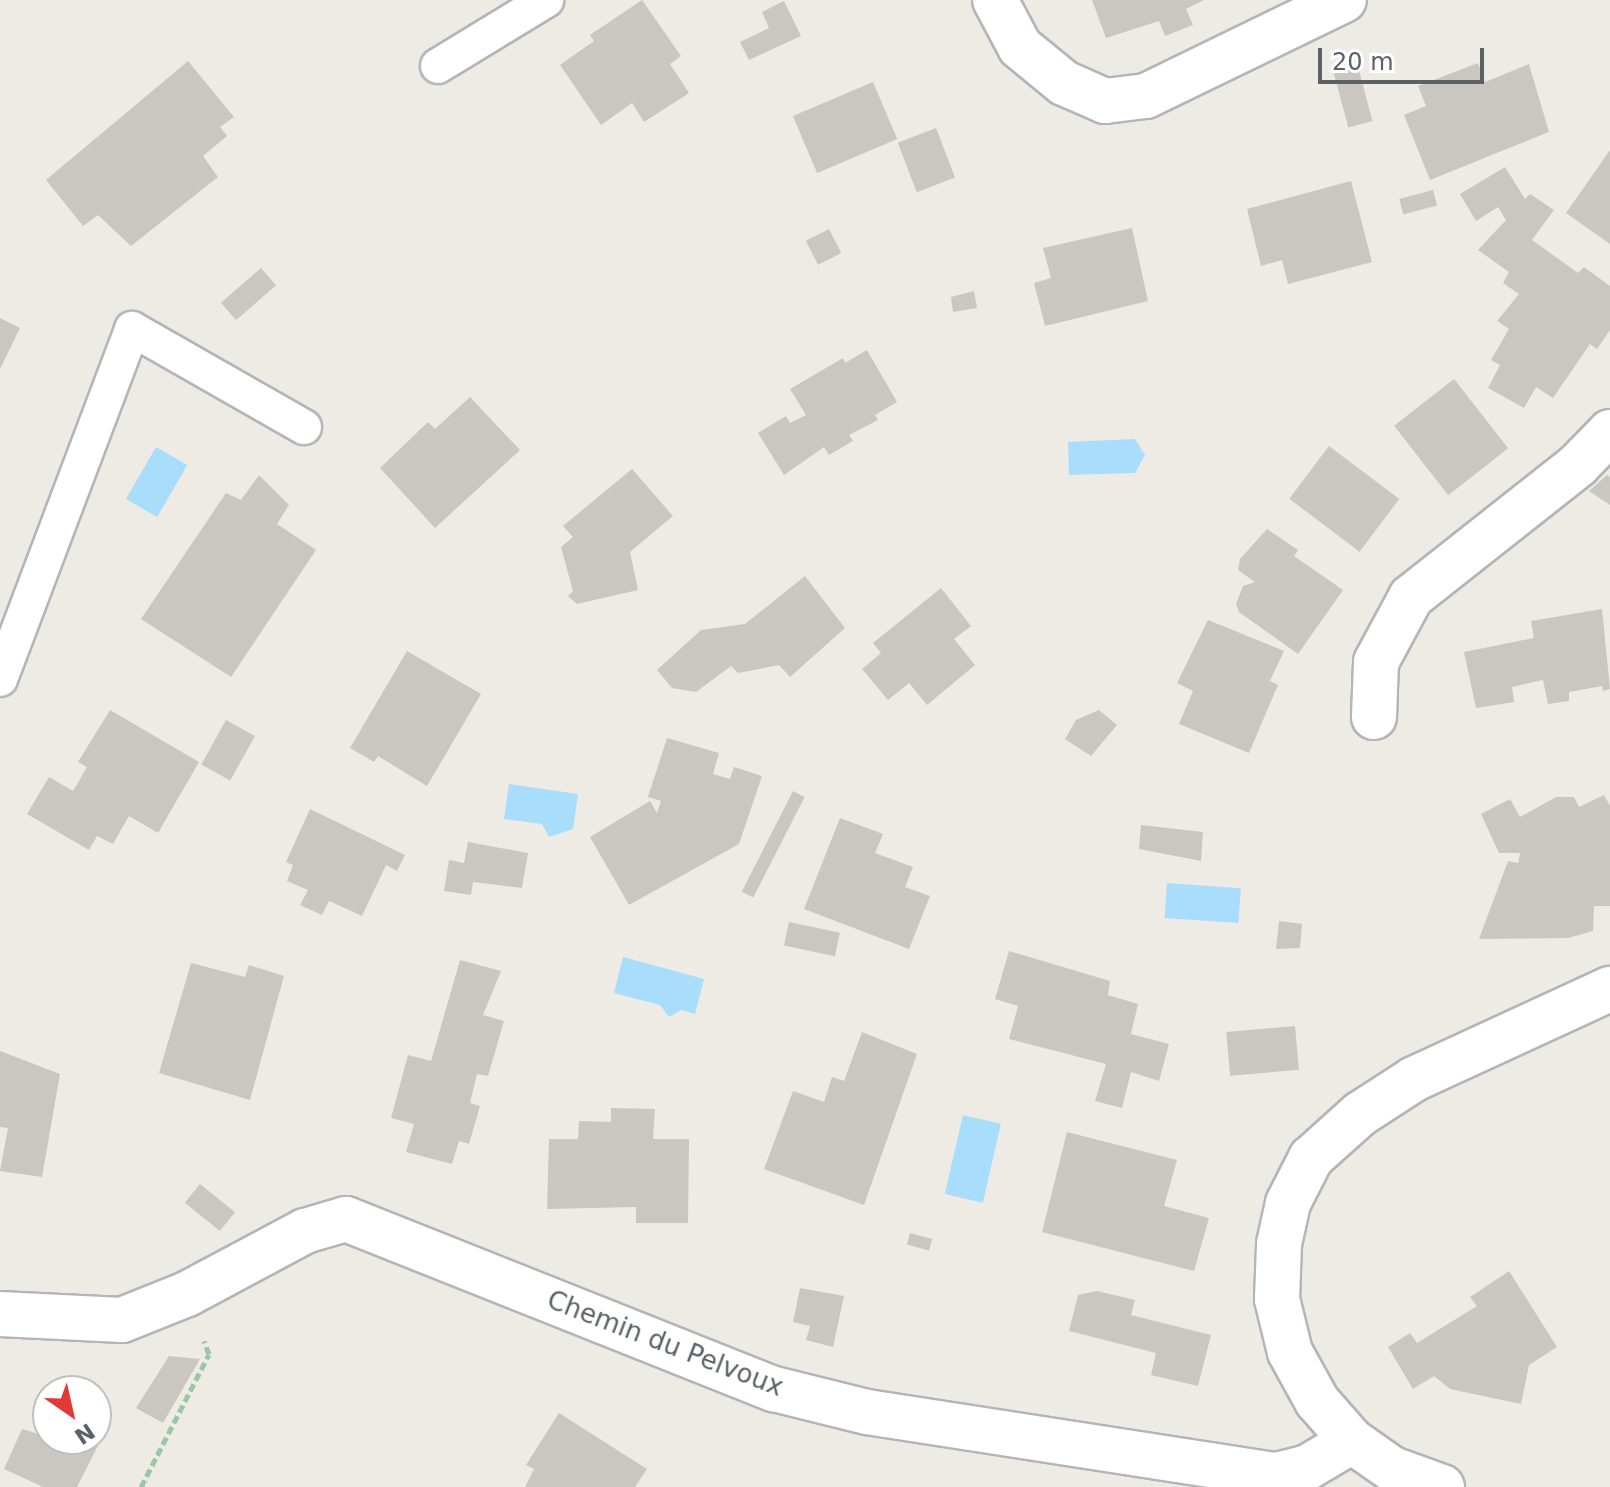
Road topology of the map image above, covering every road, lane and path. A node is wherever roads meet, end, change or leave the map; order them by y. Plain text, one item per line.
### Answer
1 (546, 0) edge
2 (995, 0) edge
3 (1344, 0) edge
4 (438, 66) dead end
5 (304, 427) dead end
6 (1610, 432) edge
7 (0, 679) edge
8 (1374, 717) dead end
9 (1610, 989) edge
10 (187, 1294) junction
11 (0, 1314) edge
12 (1352, 1441) junction
13 (141, 1487) edge
14 (1442, 1487) edge

1 - 4 lane
2 - 3 street
5 - 7 lane
6 - 8 street
9 - 12 street
10 - 11 street, Chemin du Pelvoux
10 - 12 street, Chemin du Pelvoux
10 - 13 path
12 - 14 street

